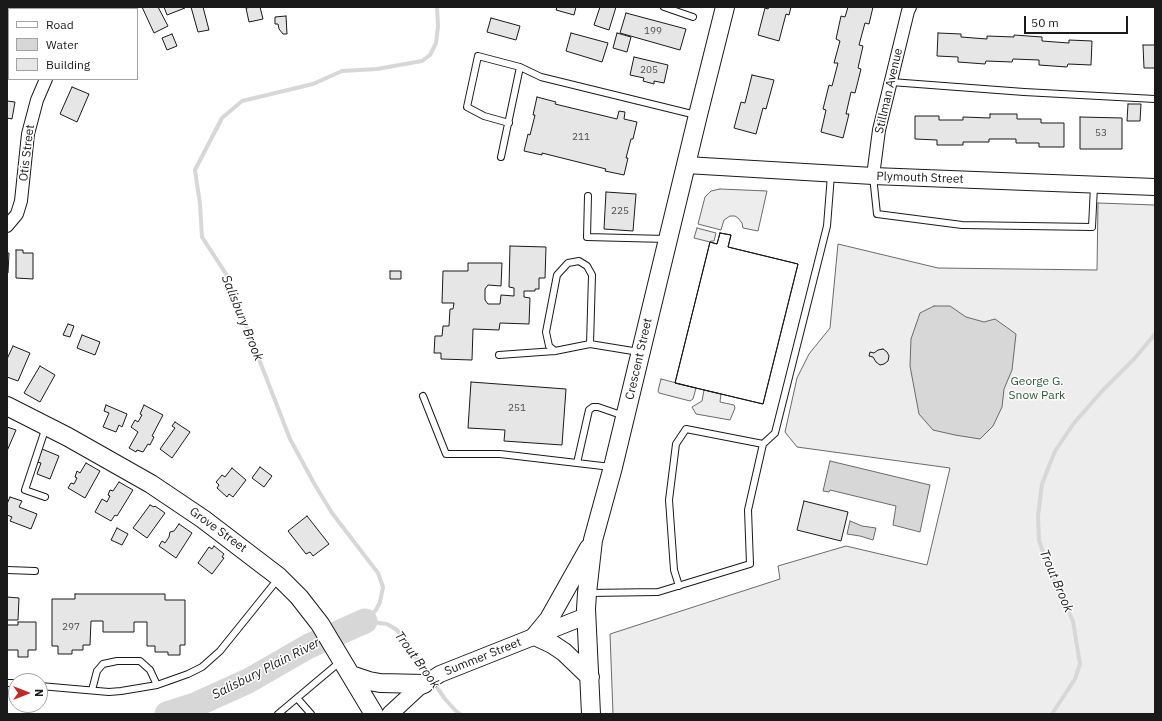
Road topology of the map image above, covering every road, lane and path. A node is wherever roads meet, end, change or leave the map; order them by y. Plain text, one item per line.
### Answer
1 (664, 7) edge
2 (725, 7) edge
3 (910, 7) edge
4 (671, 8) edge
5 (693, 17) dead end
6 (520, 67) junction
7 (46, 80) edge
8 (891, 82) junction
9 (1155, 99) edge
10 (698, 115) junction
11 (508, 122) junction
12 (501, 157) dead end
13 (686, 165) junction
14 (831, 174) junction
15 (874, 176) junction
16 (1094, 184) junction
17 (1155, 187) edge
18 (588, 196) dead end
19 (7, 226) edge
20 (668, 239) junction
21 (590, 344) junction
22 (555, 351) junction
23 (641, 352) junction
24 (499, 355) dead end
25 (423, 396) dead end
26 (7, 406) edge
27 (626, 416) junction
28 (46, 425) junction
29 (763, 444) junction
30 (577, 463) junction
31 (613, 467) junction
32 (44, 497) dead end
33 (594, 540) junction
34 (7, 570) edge
35 (35, 571) dead end
36 (279, 577) junction
37 (679, 586) junction
38 (587, 593) junction
39 (586, 616) junction
40 (535, 636) junction
41 (344, 663) junction
42 (590, 677) junction
43 (424, 684) junction
44 (157, 685) junction
45 (48, 687) edge
46 (92, 690) junction
47 (297, 698) junction
48 (278, 714) edge
49 (311, 714) edge
50 (374, 714) edge
51 (390, 714) edge
52 (591, 714) edge

1 - 4 lane
2 - 10 main road, Crescent Street
3 - 8 street, Stillman Avenue
4 - 5 lane
6 - 10 lane
6 - 11 lane
6 - 11 lane
7 - 19 street, Otis Street
8 - 9 lane
8 - 15 street, Stillman Avenue
10 - 13 main road, Crescent Street
11 - 12 lane
13 - 14 street, Plymouth Street
13 - 20 main road, Crescent Street
14 - 15 street, Plymouth Street
14 - 29 lane
15 - 16 street, Plymouth Street
15 - 16 lane
16 - 17 street, Plymouth Street
18 - 20 lane
20 - 23 main road, Crescent Street
21 - 22 lane
21 - 22 lane
21 - 23 lane
22 - 24 lane
23 - 27 main road, Crescent Street
25 - 30 lane
26 - 28 main road, Grove Street
27 - 30 lane
27 - 31 main road, Crescent Street
28 - 32 lane
28 - 36 main road, Grove Street
29 - 37 lane
29 - 37 lane
30 - 31 lane
31 - 33 main road, Crescent Street
33 - 38 main road, Crescent Street
33 - 40 main road
34 - 35 lane
36 - 41 main road, Grove Street
36 - 44 lane
37 - 38 lane
38 - 39 main road, Crescent Street
39 - 40 street, Summer Street
39 - 42 main road, Crescent Street
40 - 42 main road
40 - 43 street, Summer Street
41 - 43 main road
41 - 47 lane
41 - 50 main road, Grove Street
42 - 52 main road, Crescent Street
43 - 51 street, Summer Street
44 - 46 lane
44 - 46 lane
45 - 46 lane
47 - 48 lane
47 - 49 lane

